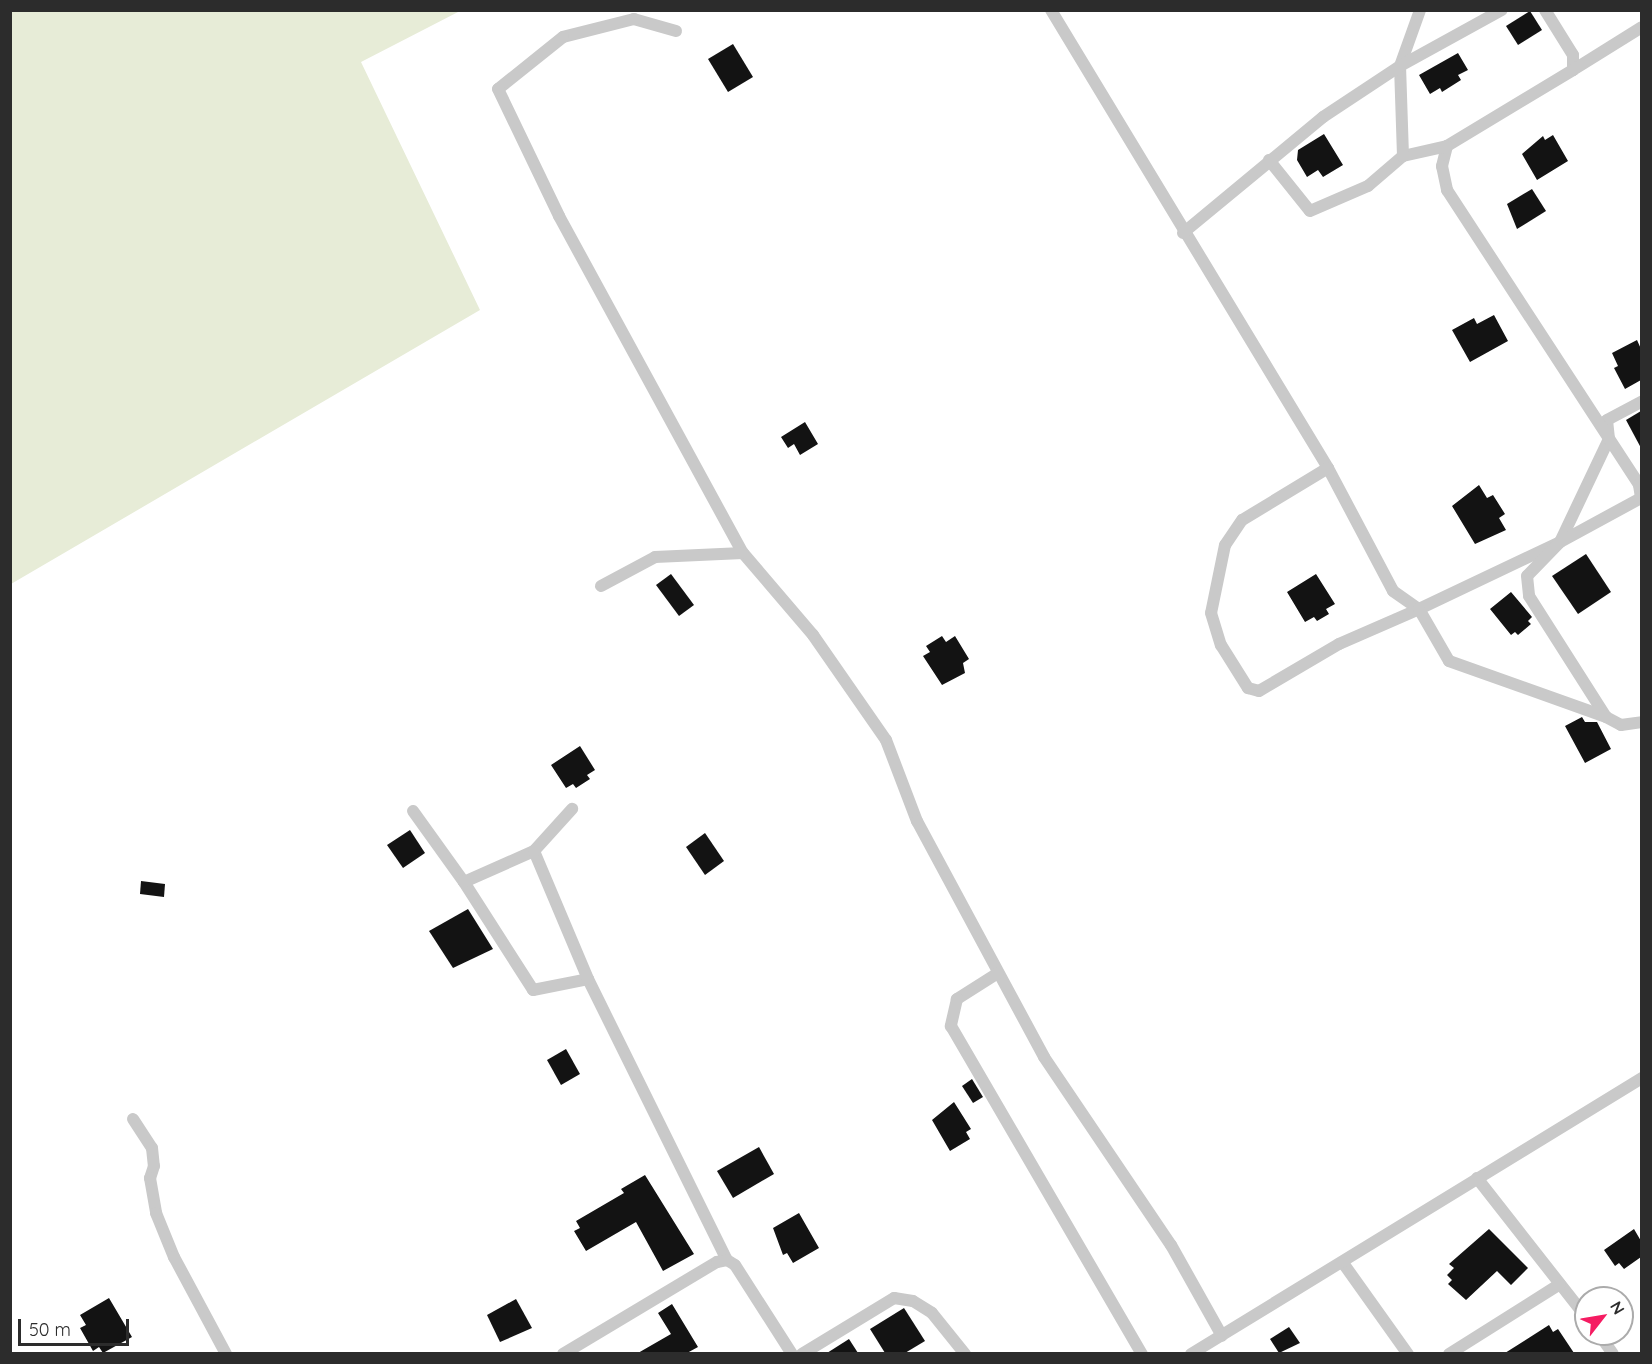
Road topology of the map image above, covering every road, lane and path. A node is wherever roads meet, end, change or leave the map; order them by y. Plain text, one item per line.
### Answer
1 (1051, 10) edge
2 (1420, 10) edge
3 (1502, 10) edge
4 (1545, 10) edge
5 (1477, 15) edge
6 (1641, 27) edge
7 (676, 31) dead end
8 (1400, 66) junction
9 (1573, 70) junction
10 (1447, 146) junction
11 (1403, 156) junction
12 (1269, 160) junction
13 (1183, 232) junction
14 (1641, 401) edge
15 (1609, 440) junction
16 (1328, 468) junction
17 (1641, 498) edge
18 (1560, 542) junction
19 (743, 553) junction
20 (601, 586) dead end
21 (1419, 609) junction
22 (1606, 717) junction
23 (1641, 722) edge
24 (572, 809) dead end
25 (413, 811) dead end
26 (534, 850) junction
27 (464, 882) junction
28 (998, 973) junction
29 (588, 979) junction
30 (1641, 1078) edge
31 (133, 1119) dead end
32 (1477, 1178) junction
33 (728, 1260) junction
34 (1343, 1263) junction
35 (1560, 1284) junction
36 (1574, 1302) edge
37 (1222, 1336) junction
38 (226, 1353) edge
39 (563, 1353) edge
40 (792, 1353) edge
41 (802, 1353) edge
42 (964, 1353) edge
43 (1142, 1353) edge
44 (1191, 1353) edge
45 (1408, 1353) edge
46 (1449, 1353) edge

1 - 13 street
2 - 8 street
3 - 5 street
4 - 9 street
5 - 8 street
6 - 9 street
7 - 19 street
8 - 11 street
8 - 12 street
9 - 10 street
10 - 11 street
10 - 15 street
11 - 12 street
12 - 13 street
13 - 16 street
14 - 15 street
15 - 17 street
15 - 18 street
16 - 21 street
16 - 21 street
17 - 18 street
18 - 21 street
18 - 22 street
19 - 20 street
19 - 28 street
21 - 22 street
22 - 23 street
24 - 26 street
25 - 27 street
26 - 27 street
26 - 29 street
27 - 29 street
28 - 37 street
28 - 43 street
29 - 33 street
30 - 32 street
31 - 38 street
32 - 34 street
32 - 35 street
33 - 39 street
33 - 40 street
34 - 37 street
34 - 45 street
35 - 36 street
35 - 46 street
37 - 44 street
41 - 42 street

